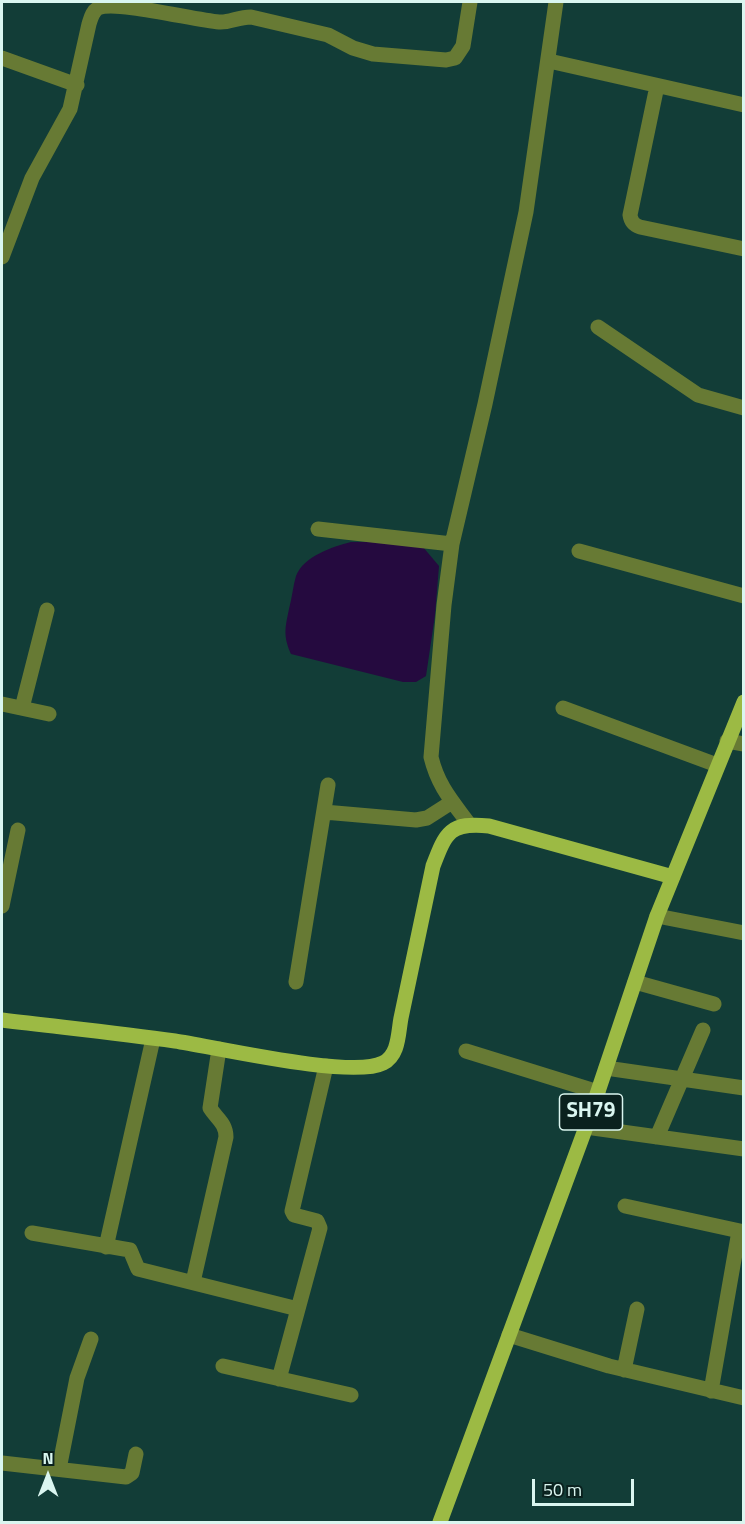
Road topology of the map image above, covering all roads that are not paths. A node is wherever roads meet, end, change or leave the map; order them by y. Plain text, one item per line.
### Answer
1 (470, 2) edge
2 (556, 2) edge
3 (2, 58) edge
4 (549, 61) junction
5 (76, 85) junction
6 (657, 86) junction
7 (744, 105) edge
8 (744, 249) edge
9 (2, 257) edge
10 (598, 327) dead end
11 (744, 408) edge
12 (318, 529) dead end
13 (452, 544) junction
14 (579, 550) dead end
15 (744, 596) edge
16 (47, 610) dead end
17 (744, 702) edge
18 (2, 704) edge
19 (22, 708) junction
20 (563, 708) dead end
21 (50, 714) dead end
22 (727, 741) junction
23 (744, 744) edge
24 (717, 765) junction
25 (328, 785) dead end
26 (452, 802) junction
27 (324, 812) junction
28 (469, 824) junction
29 (18, 830) dead end
30 (673, 877) junction
31 (2, 906) edge
32 (657, 916) junction
33 (744, 933) edge
34 (296, 982) dead end
35 (635, 982) junction
36 (714, 1004) dead end
37 (2, 1020) edge
38 (703, 1030) dead end
39 (153, 1039) junction
40 (219, 1049) junction
41 (466, 1051) dead end
42 (326, 1066) junction
43 (606, 1068) junction
44 (682, 1078) junction
45 (744, 1088) edge
46 (598, 1092) junction
47 (586, 1127) junction
48 (657, 1137) junction
49 (744, 1149) edge
50 (625, 1206) dead end
51 (741, 1231) edge
52 (32, 1233) dead end
53 (106, 1247) junction
54 (193, 1282) junction
55 (298, 1309) junction
56 (637, 1309) dead end
57 (509, 1335) junction
58 (91, 1339) dead end
59 (223, 1366) dead end
60 (624, 1370) junction
61 (279, 1379) junction
62 (711, 1391) junction
63 (351, 1395) dead end
64 (744, 1398) edge
65 (136, 1454) dead end
66 (2, 1463) edge
67 (59, 1469) junction
68 (440, 1522) edge

1 - 5 street
2 - 4 street
3 - 5 street
4 - 6 street
4 - 13 street
5 - 9 street
6 - 7 street
6 - 8 street
10 - 11 street
12 - 13 street
13 - 26 street
14 - 15 street
16 - 19 street
17 - 22 main road, SH79
18 - 19 street
19 - 21 street
20 - 24 street
22 - 23 street
22 - 24 main road, SH79
24 - 30 main road, SH79
25 - 27 street
26 - 27 street
26 - 28 street
27 - 34 street
28 - 30 main road
28 - 42 main road
29 - 31 street
30 - 32 main road, SH79
32 - 33 street
32 - 35 main road, SH79
35 - 36 street
35 - 43 main road, SH79
37 - 39 main road
38 - 44 street
39 - 40 main road
39 - 53 street
40 - 42 main road
40 - 54 street
41 - 46 street
42 - 55 street
43 - 44 street
43 - 46 main road, SH79
44 - 45 street
44 - 48 street
46 - 47 main road, SH79
47 - 48 street
47 - 57 main road, SH79
48 - 49 street
50 - 51 street
51 - 62 street
52 - 53 street
53 - 54 street
54 - 55 street
55 - 61 street
56 - 60 street
57 - 60 street
57 - 68 main road, SH79
58 - 67 street
59 - 61 street
60 - 62 street
61 - 63 street
62 - 64 street
65 - 67 street
66 - 67 street

